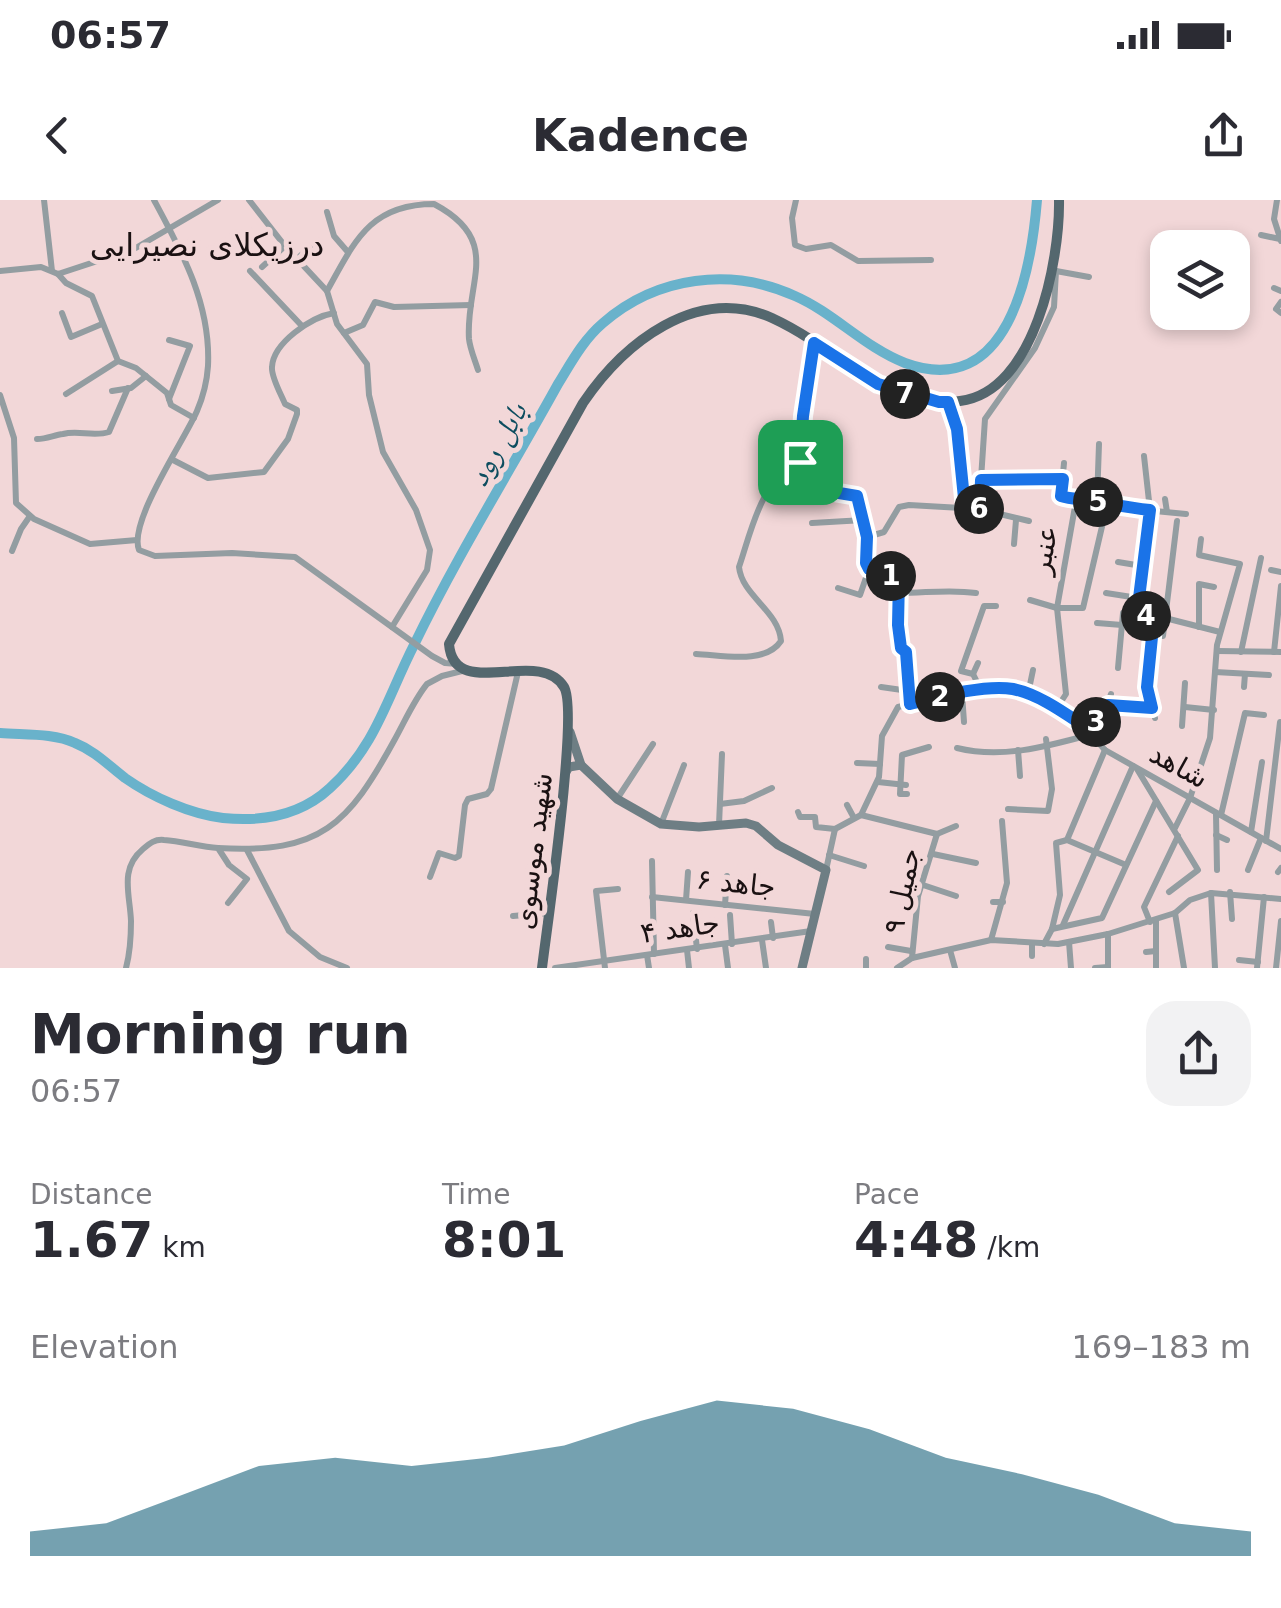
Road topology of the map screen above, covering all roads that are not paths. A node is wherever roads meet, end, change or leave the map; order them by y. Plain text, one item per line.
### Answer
1 (44, 200) edge
2 (154, 200) edge
3 (218, 200) edge
4 (250, 200) edge
5 (796, 200) edge
6 (1059, 200) edge
7 (1276, 200) edge
8 (432, 202) edge
9 (326, 212) dead end
10 (168, 228) junction
11 (1261, 235) dead end
12 (1281, 240) edge
13 (285, 246) junction
14 (310, 247) dead end
15 (347, 252) junction
16 (298, 258) junction
17 (931, 260) dead end
18 (262, 267) dead end
19 (1054, 270) junction
20 (0, 271) edge
21 (250, 271) dead end
22 (55, 273) junction
23 (1089, 277) dead end
24 (327, 291) junction
25 (471, 304) junction
26 (62, 313) dead end
27 (334, 313) junction
28 (102, 324) junction
29 (302, 326) junction
30 (344, 332) junction
31 (169, 340) dead end
32 (814, 343) junction
33 (118, 361) junction
34 (478, 370) dead end
35 (146, 376) junction
36 (128, 388) junction
37 (112, 391) dead end
38 (0, 394) edge
39 (66, 394) dead end
40 (168, 400) junction
41 (948, 402) junction
42 (194, 418) junction
43 (36, 440) dead end
44 (1099, 444) dead end
45 (1144, 456) dead end
46 (172, 460) junction
47 (800, 462) junction
48 (1064, 463) dead end
49 (1063, 479) junction
50 (981, 480) junction
51 (1164, 499) dead end
52 (1076, 501) junction
53 (1096, 501) junction
54 (965, 508) junction
55 (980, 509) junction
56 (1150, 510) junction
57 (1167, 512) junction
58 (1186, 514) dead end
59 (30, 516) junction
60 (1104, 518) dead end
61 (864, 520) junction
62 (1016, 520) junction
63 (1177, 521) dead end
64 (1029, 522) dead end
65 (812, 523) dead end
66 (867, 537) junction
67 (1201, 539) dead end
68 (137, 540) junction
69 (1014, 544) dead end
70 (12, 551) dead end
71 (1260, 558) dead end
72 (1118, 563) dead end
73 (1142, 566) junction
74 (869, 569) junction
75 (1271, 570) dead end
76 (1281, 572) edge
77 (1281, 586) edge
78 (838, 588) dead end
79 (1214, 588) dead end
80 (899, 593) junction
81 (976, 593) dead end
82 (1106, 593) dead end
83 (1138, 598) junction
84 (1030, 600) dead end
85 (996, 606) dead end
86 (1057, 608) junction
87 (1137, 614) junction
88 (1154, 617) junction
89 (1167, 619) junction
90 (1096, 623) dead end
91 (1122, 624) junction
92 (1199, 626) junction
93 (392, 627) junction
94 (1220, 632) junction
95 (1163, 636) dead end
96 (1217, 652) junction
97 (1241, 652) junction
98 (1278, 652) edge
99 (696, 654) dead end
100 (978, 663) dead end
101 (461, 667) junction
102 (1118, 668) dead end
103 (1034, 670) dead end
104 (518, 671) junction
105 (1216, 672) junction
106 (974, 674) junction
107 (1245, 674) junction
108 (1264, 677) dead end
109 (1184, 682) dead end
110 (881, 687) dead end
111 (1244, 687) dead end
112 (909, 691) junction
113 (982, 692) junction
114 (962, 694) junction
115 (1028, 694) junction
116 (1110, 694) dead end
117 (910, 704) junction
118 (1108, 705) junction
119 (1185, 707) junction
120 (1058, 708) junction
121 (1152, 708) junction
122 (1214, 710) junction
123 (1259, 713) dead end
124 (1155, 718) dead end
125 (569, 722) junction
126 (964, 722) dead end
127 (1280, 722) edge
128 (1084, 726) junction
129 (1182, 726) dead end
130 (1089, 735) junction
131 (1047, 743) junction
132 (1280, 743) edge
133 (652, 744) dead end
134 (929, 747) dead end
135 (957, 748) dead end
136 (1018, 750) junction
137 (1105, 750) junction
138 (722, 754) dead end
139 (1262, 762) dead end
140 (856, 763) dead end
141 (880, 764) junction
142 (582, 765) junction
143 (684, 766) dead end
144 (1134, 767) junction
145 (1278, 770) edge
146 (564, 774) junction
147 (1020, 776) dead end
148 (878, 782) junction
149 (772, 788) dead end
150 (1190, 798) junction
151 (617, 799) junction
152 (1156, 801) junction
153 (720, 804) junction
154 (847, 805) dead end
155 (1008, 809) dead end
156 (798, 812) dead end
157 (1218, 814) junction
158 (857, 817) junction
159 (1002, 820) dead end
160 (661, 824) junction
161 (719, 825) junction
162 (956, 826) dead end
163 (835, 829) junction
164 (1176, 832) junction
165 (1251, 832) junction
166 (937, 834) junction
167 (1216, 836) junction
168 (1264, 839) junction
169 (1068, 840) junction
170 (1227, 840) dead end
171 (218, 848) junction
172 (1281, 849) edge
173 (248, 850) junction
174 (1093, 851) junction
175 (933, 854) junction
176 (830, 855) junction
177 (652, 861) dead end
178 (976, 864) dead end
179 (1126, 865) junction
180 (864, 866) dead end
181 (826, 870) junction
182 (1217, 870) dead end
183 (1248, 870) dead end
184 (688, 872) dead end
185 (728, 876) dead end
186 (430, 878) dead end
187 (922, 885) junction
188 (618, 889) dead end
189 (1169, 892) dead end
190 (1230, 892) junction
191 (1210, 893) junction
192 (652, 896) junction
193 (956, 896) dead end
194 (1264, 897) junction
195 (1281, 899) edge
196 (686, 900) junction
197 (993, 902) dead end
198 (1003, 902) junction
199 (228, 903) dead end
200 (726, 905) junction
201 (548, 913) junction
202 (693, 913) dead end
203 (816, 914) junction
204 (1175, 914) junction
205 (513, 916) dead end
206 (730, 916) dead end
207 (1232, 919) dead end
208 (1153, 921) junction
209 (1281, 921) edge
210 (770, 922) dead end
211 (1063, 926) junction
212 (1052, 929) junction
213 (811, 931) junction
214 (1108, 934) junction
215 (773, 938) junction
216 (762, 940) junction
217 (991, 940) junction
218 (1069, 942) junction
219 (1032, 944) junction
220 (1044, 944) junction
221 (728, 945) junction
222 (888, 947) dead end
223 (697, 949) junction
224 (686, 950) junction
225 (950, 950) junction
226 (1156, 951) junction
227 (1146, 952) dead end
228 (912, 954) junction
229 (650, 955) junction
230 (1032, 956) dead end
231 (1239, 960) dead end
232 (604, 964) edge
233 (1258, 965) edge
234 (126, 968) edge
235 (347, 968) edge
236 (542, 968) edge
237 (555, 968) edge
238 (649, 968) edge
239 (689, 968) edge
240 (728, 968) edge
241 (766, 968) edge
242 (802, 968) edge
243 (897, 968) edge
244 (955, 968) edge
245 (1072, 968) edge
246 (1095, 968) edge
247 (1108, 968) edge
248 (1156, 968) edge
249 (1184, 968) edge
250 (1215, 968) edge
251 (1276, 968) edge

1 - 22 street
2 - 10 street
3 - 10 street
4 - 13 street
5 - 17 street
6 - 19 main road
7 - 12 street
8 - 15 street
8 - 25 street
9 - 15 street
10 - 22 street
10 - 42 street
11 - 12 street
13 - 16 street
13 - 18 street
14 - 16 street
15 - 24 street
16 - 24 street
19 - 23 street
19 - 41 main road
19 - 50 street
20 - 22 street
21 - 29 street
22 - 28 street
24 - 27 street
25 - 30 street
25 - 34 street
26 - 28 street
27 - 29 street
27 - 30 street
28 - 33 street
29 - 46 street
30 - 93 street
31 - 40 street
32 - 41 main road
32 - 47 street
32 - 101 main road
33 - 35 street
33 - 39 street
35 - 36 street
35 - 40 street
36 - 37 street
36 - 43 street
38 - 59 street
40 - 42 street
41 - 54 street
42 - 46 street
44 - 53 street
45 - 56 street
46 - 68 street
47 - 61 street
47 - 99 street
48 - 49 street
49 - 50 street
49 - 52 street
50 - 55 street
51 - 57 street
52 - 53 street
52 - 86 street, عنبر
53 - 56 street
54 - 55 street
54 - 66 street
55 - 62 street
56 - 57 street
56 - 73 street
57 - 58 street
59 - 68 street
59 - 70 street
60 - 86 street
61 - 65 street
61 - 66 street
62 - 64 street
62 - 69 street
63 - 89 street
66 - 74 street
67 - 94 street
68 - 93 street
71 - 97 street
72 - 73 street
73 - 83 street
74 - 78 street
74 - 80 street
75 - 76 street
77 - 98 street
79 - 92 street
80 - 81 street
80 - 112 street
82 - 83 street
83 - 87 street
84 - 86 street
85 - 106 street
86 - 120 street, عنبر
87 - 88 street
87 - 91 street
88 - 89 street
88 - 121 street
89 - 92 street
89 - 95 street
90 - 91 street
91 - 102 street
92 - 94 street
93 - 101 street
94 - 96 street
96 - 97 street
96 - 105 street
97 - 98 street
100 - 106 street
101 - 104 main road
101 - 173 street
103 - 115 street
104 - 125 main road
104 - 186 street
105 - 107 street
105 - 122 street
106 - 113 street
107 - 108 street
107 - 111 street
109 - 119 street
110 - 112 street
112 - 117 street
113 - 114 street
113 - 115 street, شاهد
114 - 117 street
114 - 126 street
115 - 120 street, شاهد
116 - 118 street
117 - 141 street
118 - 121 street
118 - 128 street
119 - 122 street
119 - 129 street
120 - 128 street, شاهد
121 - 124 street
122 - 150 street
123 - 157 street
125 - 142 main road
125 - 146 main road, شهید موسوی
127 - 132 street
128 - 130 street, شاهد
130 - 131 street
130 - 137 street, شاهد
131 - 136 street
131 - 155 street
132 - 145 street
133 - 151 street
134 - 148 street
135 - 136 street
136 - 147 street
137 - 144 street, شاهد
137 - 169 street
138 - 153 street
139 - 165 street
140 - 141 street
141 - 148 street
142 - 146 main road
142 - 151 main road
143 - 160 street
144 - 150 street, شاهد
144 - 152 street
144 - 174 street
145 - 168 street
146 - 201 main road, شهید موسوی
148 - 158 street
149 - 153 street
150 - 157 street, شاهد
150 - 164 street
151 - 160 main road
152 - 164 street
152 - 179 street
153 - 161 street
154 - 158 street
156 - 163 street
157 - 165 street, شاهد
157 - 167 street
158 - 163 street
158 - 166 street
159 - 198 street
160 - 161 main road
161 - 181 main road
162 - 166 street
163 - 176 street
164 - 189 street
164 - 208 street
165 - 168 street, شاهد
166 - 175 street, جمیل ۹
167 - 170 street
167 - 182 street
168 - 172 street, شاهد
168 - 183 street
169 - 174 street
169 - 212 street
171 - 173 street
171 - 199 street
171 - 234 street
173 - 235 street
174 - 179 street
174 - 211 street
175 - 178 street
175 - 187 street, جمیل ۹
176 - 180 street
176 - 181 street
177 - 192 street
179 - 211 street
181 - 203 main road
184 - 196 street
185 - 200 street
187 - 193 street
187 - 228 street, جمیل ۹
188 - 232 street
190 - 191 street
190 - 194 street
190 - 207 street
191 - 204 street
191 - 250 street
192 - 196 street, جاهد ۶
192 - 229 street
194 - 195 street
194 - 233 street
196 - 200 street, جاهد ۶
197 - 198 street
198 - 217 street
200 - 203 street, جاهد ۶
201 - 205 street
201 - 236 main road, شهید موسوی
202 - 223 street
203 - 213 main road
204 - 208 street
204 - 249 street
206 - 221 street
208 - 214 street
208 - 226 street
209 - 251 street
210 - 215 street
211 - 212 street
212 - 220 street
213 - 215 street, جاهد ۴
213 - 242 main road
214 - 218 street
214 - 247 street
215 - 216 street, جاهد ۴
216 - 221 street, جاهد ۴
216 - 241 street
217 - 219 street
217 - 225 street
218 - 220 street
218 - 245 street
219 - 220 street
219 - 230 street
221 - 223 street, جاهد ۴
221 - 240 street
222 - 228 street
223 - 224 street, جاهد ۴
224 - 229 street, جاهد ۴
224 - 239 street
225 - 228 street
225 - 244 street
226 - 227 street
226 - 248 street
228 - 243 street
229 - 232 street, جاهد ۴
229 - 238 street
231 - 233 street
232 - 237 street, جاهد ۴
246 - 247 street

